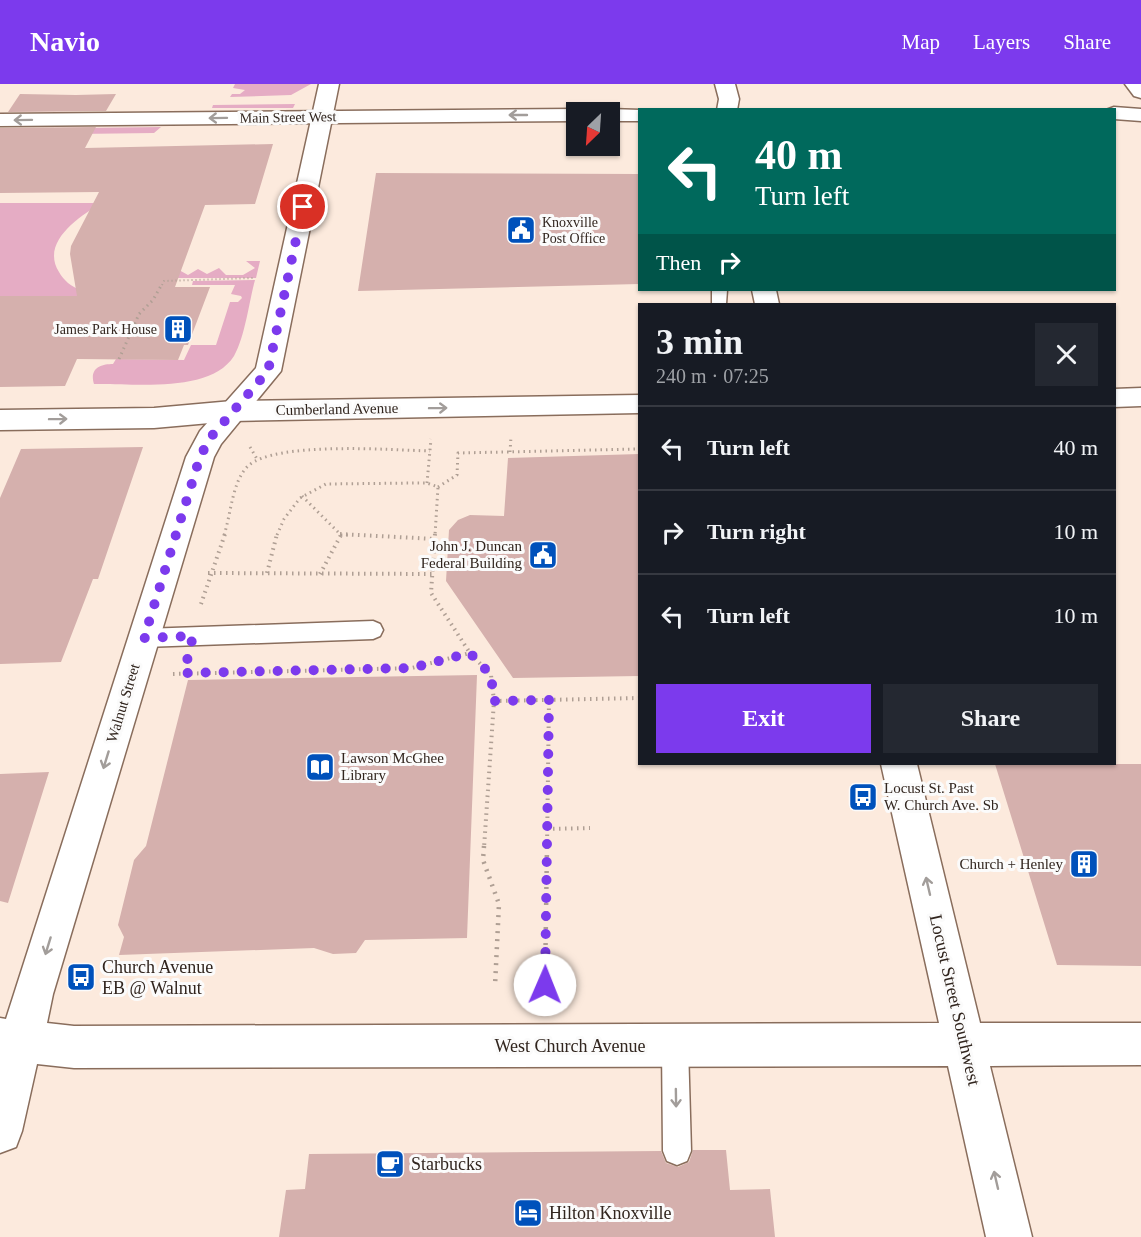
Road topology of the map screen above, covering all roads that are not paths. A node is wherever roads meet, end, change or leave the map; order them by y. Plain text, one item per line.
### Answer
1 (329, 84) edge
2 (725, 84) edge
3 (1135, 84) edge
4 (1141, 92) edge
5 (727, 108) edge
6 (1116, 113) edge
7 (566, 115) edge
8 (620, 115) edge
9 (638, 115) edge
10 (1141, 115) edge
11 (321, 116) junction
12 (0, 120) edge
13 (1141, 397) edge
14 (1116, 398) edge
15 (638, 404) edge
16 (232, 411) junction
17 (0, 420) edge
18 (373, 630) dead end
19 (144, 638) junction
20 (899, 765) edge
21 (10, 1040) edge
22 (1141, 1044) edge
23 (966, 1045) junction
24 (675, 1046) junction
25 (0, 1131) edge
26 (678, 1150) dead end
27 (1009, 1237) edge

1 - 11 main road, Walnut Street
2 - 5 main road
3 - 4 main road
6 - 10 main road
7 -> 11 main road, Main Street West
8 - 9 main road
11 -> 12 main road, Main Street West
11 - 16 main road, Walnut Street
13 - 14 main road
16 -> 15 main road, Cumberland Avenue
17 -> 16 main road, Cumberland Avenue
16 - 19 main road, Walnut Street
18 - 19 lane
19 -> 21 main road, Walnut Street
23 -> 20 main road, Locust Street Southwest
21 - 24 main road, West Church Avenue
21 - 25 main road, Walnut Street
22 - 23 main road, West Church Avenue
23 - 24 main road, West Church Avenue
27 -> 23 main road, Locust Street Southwest
24 -> 26 lane

